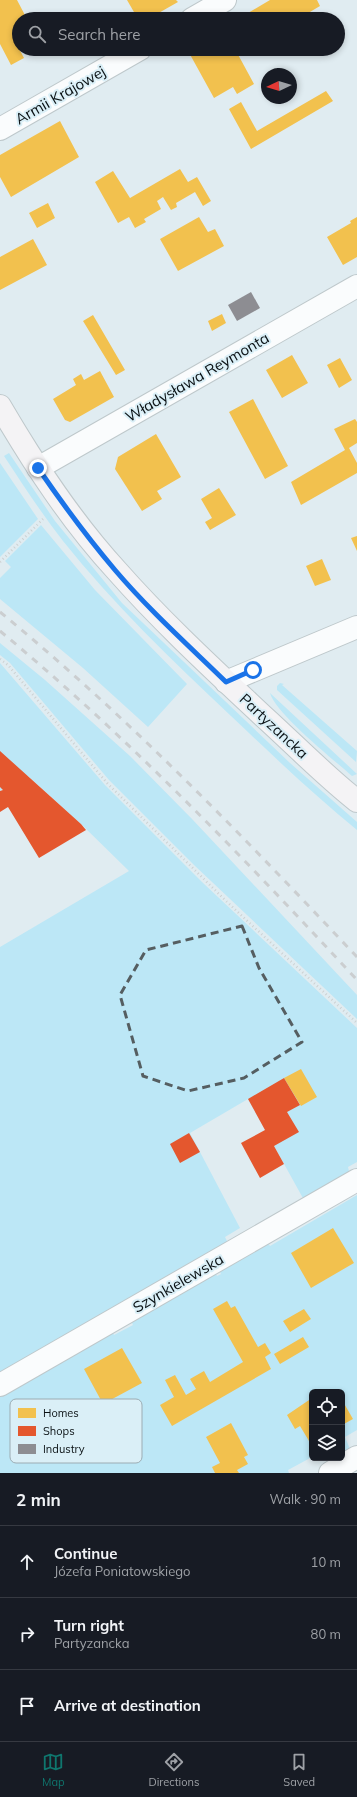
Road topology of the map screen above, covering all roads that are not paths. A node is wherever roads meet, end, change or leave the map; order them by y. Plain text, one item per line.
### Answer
1 (225, 0) edge
2 (204, 12) edge
3 (128, 56) edge
4 (0, 129) edge
5 (357, 286) edge
6 (0, 406) edge
7 (38, 468) junction
8 (357, 627) edge
9 (226, 682) junction
10 (357, 801) edge
11 (357, 1180) edge
12 (0, 1385) edge
13 (357, 1457) edge
14 (330, 1473) edge

1 - 2 street
3 - 4 street, Armii Krajowej
5 - 7 street, Władysława Reymonta
6 - 7 main road, Partyzancka
7 - 9 main road, Partyzancka
8 - 9 street
9 - 10 main road, Partyzancka
11 - 12 street, Szynkielewska
13 - 14 street

